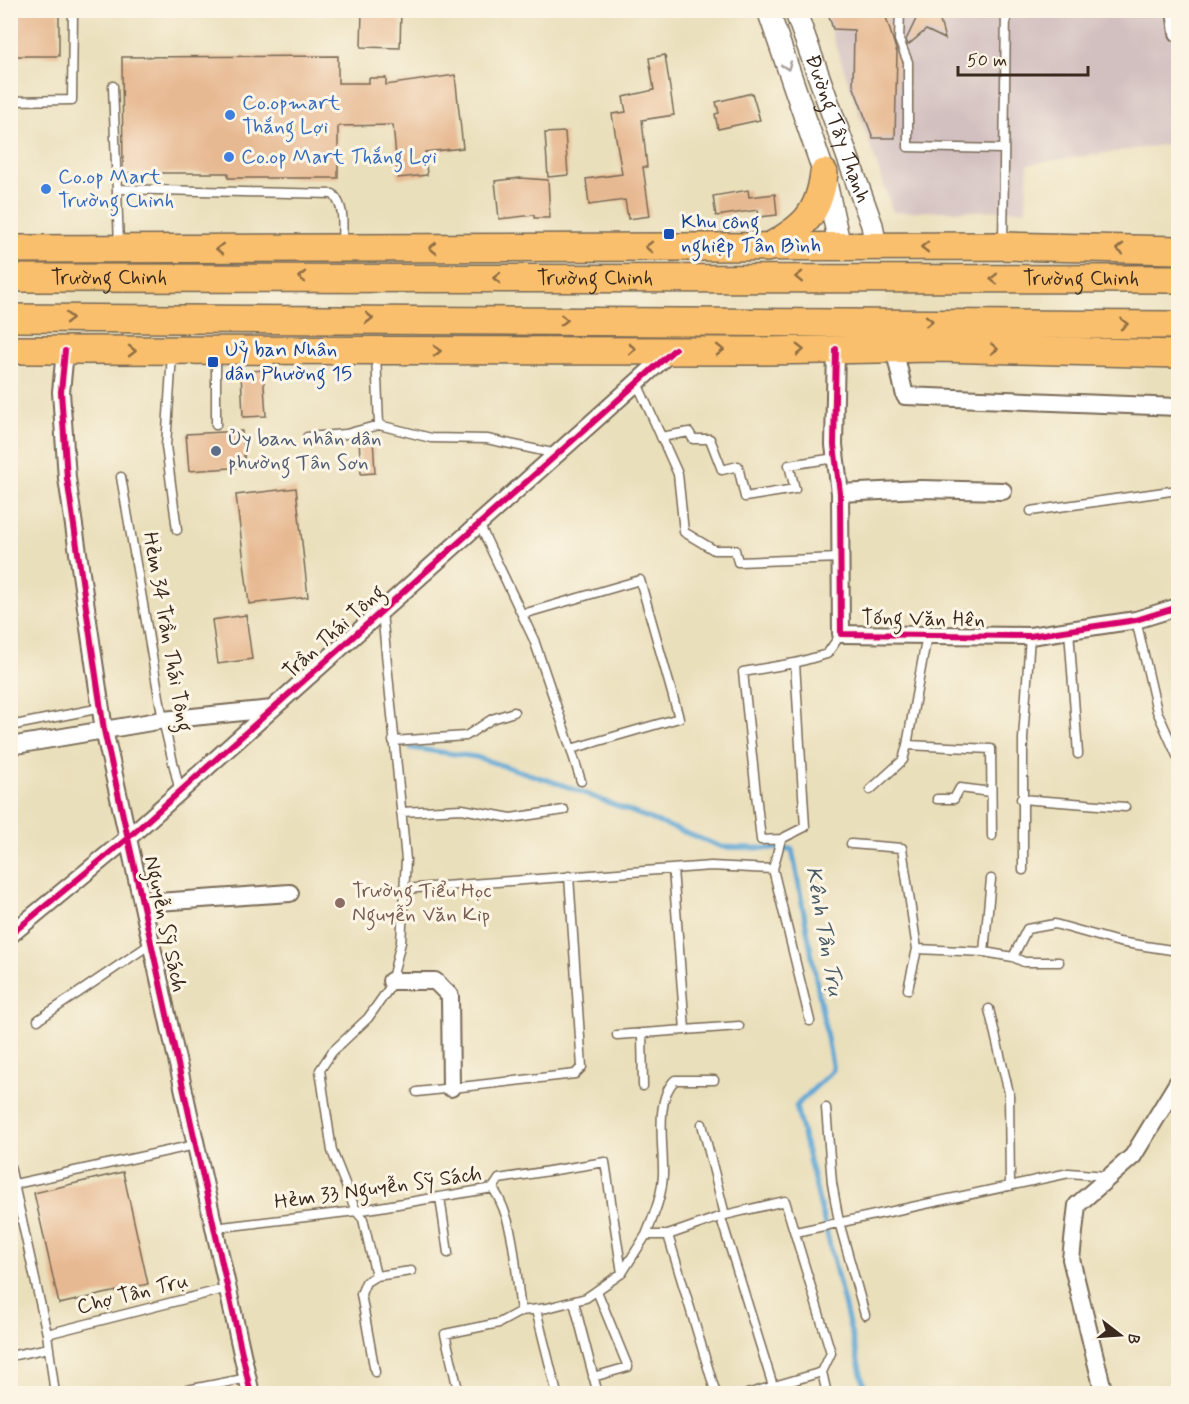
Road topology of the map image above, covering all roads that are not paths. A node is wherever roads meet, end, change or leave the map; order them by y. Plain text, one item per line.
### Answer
1 (73, 10) edge
2 (768, 10) edge
3 (795, 10) edge
4 (900, 10) edge
5 (1006, 10) edge
6 (1175, 10) edge
7 (1179, 33) edge
8 (113, 86) dead end
9 (10, 101) edge
10 (1003, 149) junction
11 (824, 173) junction
12 (117, 189) junction
13 (1004, 246) junction
14 (770, 247) junction
15 (840, 247) junction
16 (876, 247) junction
17 (342, 248) junction
18 (10, 249) edge
19 (119, 249) junction
20 (1179, 250) edge
21 (340, 277) junction
22 (10, 278) edge
23 (839, 278) junction
24 (880, 278) junction
25 (708, 279) junction
26 (1179, 279) edge
27 (10, 318) edge
28 (338, 318) junction
29 (837, 322) junction
30 (887, 322) junction
31 (1179, 325) edge
32 (894, 348) junction
33 (675, 349) junction
34 (836, 349) junction
35 (10, 350) edge
36 (65, 351) junction
37 (172, 351) junction
38 (215, 351) junction
39 (336, 351) junction
40 (376, 351) junction
41 (1179, 354) edge
42 (637, 383) junction
43 (1179, 407) edge
44 (216, 425) dead end
45 (379, 425) junction
46 (308, 437) dead end
47 (661, 437) junction
48 (557, 454) junction
49 (835, 458) junction
50 (121, 477) dead end
51 (1179, 490) edge
52 (1003, 491) dead end
53 (840, 493) junction
54 (1031, 511) dead end
55 (480, 524) junction
56 (177, 530) dead end
57 (840, 558) junction
58 (1179, 607) edge
59 (382, 611) junction
60 (523, 614) junction
61 (1136, 620) junction
62 (1069, 630) junction
63 (841, 634) junction
64 (927, 635) junction
65 (1030, 636) junction
66 (795, 663) junction
67 (101, 708) junction
68 (272, 710) junction
69 (514, 712) dead end
70 (163, 720) junction
71 (10, 726) edge
72 (104, 730) junction
73 (393, 741) junction
74 (907, 745) junction
75 (10, 746) edge
76 (571, 749) junction
77 (1078, 754) dead end
78 (1179, 758) edge
79 (581, 781) dead end
80 (870, 790) dead end
81 (180, 792) junction
82 (991, 792) junction
83 (937, 799) dead end
84 (1021, 799) junction
85 (1125, 807) dead end
86 (564, 810) dead end
87 (401, 812) junction
88 (992, 836) dead end
89 (129, 837) junction
90 (781, 838) junction
91 (851, 844) dead end
92 (673, 869) junction
93 (773, 869) junction
94 (1023, 870) dead end
95 (569, 876) junction
96 (991, 879) dead end
97 (404, 889) junction
98 (290, 893) dead end
99 (143, 903) junction
100 (10, 935) edge
101 (152, 943) junction
102 (917, 949) junction
103 (1179, 951) edge
104 (984, 952) junction
105 (1013, 957) junction
106 (1059, 962) dead end
107 (391, 981) junction
108 (908, 989) dead end
109 (989, 1009) dead end
110 (38, 1020) dead end
111 (810, 1021) dead end
112 (739, 1026) dead end
113 (685, 1030) junction
114 (642, 1033) junction
115 (617, 1035) dead end
116 (714, 1080) dead end
117 (1179, 1082) edge
118 (643, 1086) dead end
119 (451, 1088) junction
120 (417, 1092) dead end
121 (826, 1108) dead end
122 (702, 1124) dead end
123 (195, 1145) junction
124 (10, 1166) edge
125 (1109, 1176) junction
126 (15, 1184) junction
127 (1010, 1186) junction
128 (493, 1188) junction
129 (440, 1197) junction
130 (356, 1211) junction
131 (723, 1217) junction
132 (836, 1222) junction
133 (214, 1228) junction
134 (796, 1232) junction
135 (646, 1235) junction
136 (668, 1235) junction
137 (448, 1253) dead end
138 (411, 1270) dead end
139 (622, 1274) junction
140 (376, 1276) junction
141 (228, 1288) junction
142 (597, 1291) junction
143 (574, 1302) junction
144 (536, 1310) junction
145 (521, 1311) junction
146 (865, 1315) dead end
147 (47, 1334) junction
148 (49, 1348) junction
149 (10, 1356) edge
150 (375, 1372) dead end
151 (822, 1372) junction
152 (593, 1377) junction
153 (250, 1386) edge
154 (774, 1386) junction
155 (751, 1393) edge
156 (55, 1394) edge
157 (166, 1394) edge
158 (459, 1394) edge
159 (557, 1394) edge
160 (598, 1394) edge
161 (716, 1394) edge
162 (827, 1394) edge
163 (1104, 1394) edge

1 - 9 lane
2 -> 11 street, Đường Tây Thạnh
3 - 16 street, Đường Tây Thạnh
4 - 10 lane
5 - 10 lane
6 - 7 street
8 - 12 lane
10 - 13 lane
11 - 14 main road
11 - 15 street, Đường Tây Thạnh
12 - 17 lane
12 - 19 lane
13 -> 16 main road, Trường Chinh
20 -> 13 main road, Trường Chinh
14 - 15 main road, Trường Chinh
14 -> 17 main road, Trường Chinh
14 - 25 main road
15 - 16 main road, Trường Chinh
15 - 23 main road
16 - 24 main road
17 -> 19 main road, Trường Chinh
17 - 21 main road
18 - 19 main road, Trường Chinh
21 -> 22 main road, Trường Chinh
25 -> 21 main road, Trường Chinh
21 - 28 main road
23 - 24 main road, Trường Chinh
23 -> 25 main road, Trường Chinh
23 - 29 main road
26 -> 24 main road, Trường Chinh
24 - 30 main road
27 -> 28 main road, Trường Chinh
28 -> 29 main road, Trường Chinh
28 - 39 main road
29 - 30 main road, Trường Chinh
29 - 34 main road
30 -> 31 main road, Trường Chinh
30 - 32 main road
32 - 34 main road
32 -> 41 main road
32 - 43 street
33 -> 34 main road
40 -> 33 main road
33 - 42 street, Trần Thái Tông
34 - 49 street, Tống Văn Hên
35 - 36 main road
36 -> 37 main road
36 - 67 street, Nguyễn Sỹ Sách
37 - 38 main road
37 - 56 lane
38 - 39 main road
38 - 44 lane
39 - 40 main road
40 - 45 lane
42 - 47 lane
42 - 48 street, Trần Thái Tông
45 - 46 lane
45 - 48 lane
47 - 49 lane
47 - 57 lane
48 - 55 street, Trần Thái Tông
49 - 53 street, Tống Văn Hên
50 - 70 lane, Hẻm 34 Trần Thái Tông
51 - 54 lane
52 - 53 street
53 - 57 street, Tống Văn Hên
55 - 59 street, Trần Thái Tông
55 - 60 lane
57 - 63 street, Tống Văn Hên
58 - 61 street, Tống Văn Hên
59 - 68 street, Trần Thái Tông
59 - 73 lane
60 - 76 lane
60 - 76 lane
61 - 62 street, Tống Văn Hên
61 - 78 lane
62 - 65 street, Tống Văn Hên
62 - 77 lane
63 - 64 street, Tống Văn Hên
63 - 66 lane
64 - 65 street, Tống Văn Hên
64 - 74 lane
65 - 84 lane
66 - 90 lane
66 - 90 lane
67 - 71 lane
67 - 72 street, Nguyễn Sỹ Sách
68 - 70 street
68 - 81 street, Trần Thái Tông
69 - 73 lane
70 - 72 street
70 - 81 lane, Hẻm 34 Trần Thái Tông
72 - 75 street
72 - 89 street, Nguyễn Sỹ Sách
73 - 87 lane
74 - 80 lane
74 - 82 lane
76 - 79 lane
81 - 89 street, Trần Thái Tông
82 - 83 lane
82 - 88 lane
84 - 85 lane
84 - 94 lane
86 - 87 lane
87 - 97 lane
89 - 99 street, Nguyễn Sỹ Sách
89 - 100 street, Trần Thái Tông
90 - 93 lane
91 - 102 lane
92 - 93 lane
92 - 95 lane
92 - 113 lane
93 - 111 lane
95 - 97 lane
95 - 119 lane
96 - 104 lane
97 - 107 lane
98 - 99 street
99 - 101 street, Nguyễn Sỹ Sách
101 - 110 lane
101 - 123 street, Nguyễn Sỹ Sách
102 - 104 lane
102 - 108 lane
103 - 105 lane
104 - 105 lane
105 - 106 lane
107 - 119 street
107 - 130 lane
109 - 127 lane
112 - 113 lane
113 - 114 lane
114 - 115 lane
114 - 118 lane
116 - 135 lane
117 - 125 street
119 - 120 lane
121 - 132 lane
122 - 131 lane
123 - 126 lane
123 - 133 street, Nguyễn Sỹ Sách
124 - 126 lane
125 - 127 lane
125 - 163 street
126 - 147 lane
127 - 132 lane
128 - 129 lane, Hẻm 33 Nguyễn Sỹ Sách
128 - 139 lane
128 - 145 lane, Hẻm 33 Nguyễn Sỹ Sách
129 - 130 lane, Hẻm 33 Nguyễn Sỹ Sách
129 - 137 lane
130 - 133 lane, Hẻm 33 Nguyễn Sỹ Sách
130 - 140 lane
131 - 134 lane
131 - 136 lane
131 - 154 lane
132 - 134 lane
132 - 146 lane
133 - 141 street, Nguyễn Sỹ Sách
134 - 151 lane
135 - 136 lane
135 - 139 lane
136 - 161 lane
138 - 140 lane
139 - 142 lane
140 - 150 lane
141 - 147 lane, Chợ Tân Trụ
141 - 153 street, Nguyễn Sỹ Sách
142 - 143 lane
142 - 152 lane
143 - 144 lane
143 - 152 lane
144 - 145 lane
144 - 159 lane
145 - 158 lane
147 - 148 lane
148 - 149 lane
148 - 156 lane
151 - 154 lane
151 - 162 lane
152 - 160 lane
153 - 157 lane
154 - 155 lane

